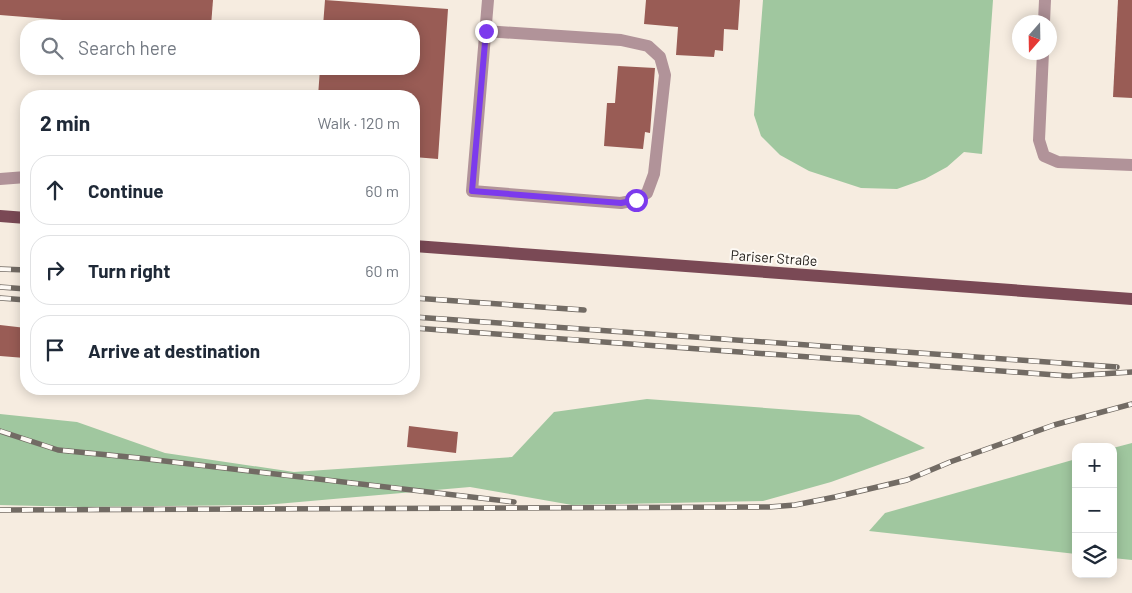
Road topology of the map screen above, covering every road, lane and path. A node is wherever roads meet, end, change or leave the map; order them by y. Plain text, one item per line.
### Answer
1 (488, 0) edge
2 (1045, 0) edge
3 (1044, 15) edge
4 (486, 31) junction
5 (1043, 60) edge
6 (1132, 165) edge
7 (20, 177) edge
8 (0, 178) edge
9 (0, 216) edge
10 (20, 218) edge
11 (420, 246) edge
12 (1132, 299) edge

1 - 4 lane
2 - 3 lane
4 - 4 lane
5 - 6 lane
7 - 8 lane
9 - 10 main road
11 - 12 main road, Pariser Straße

